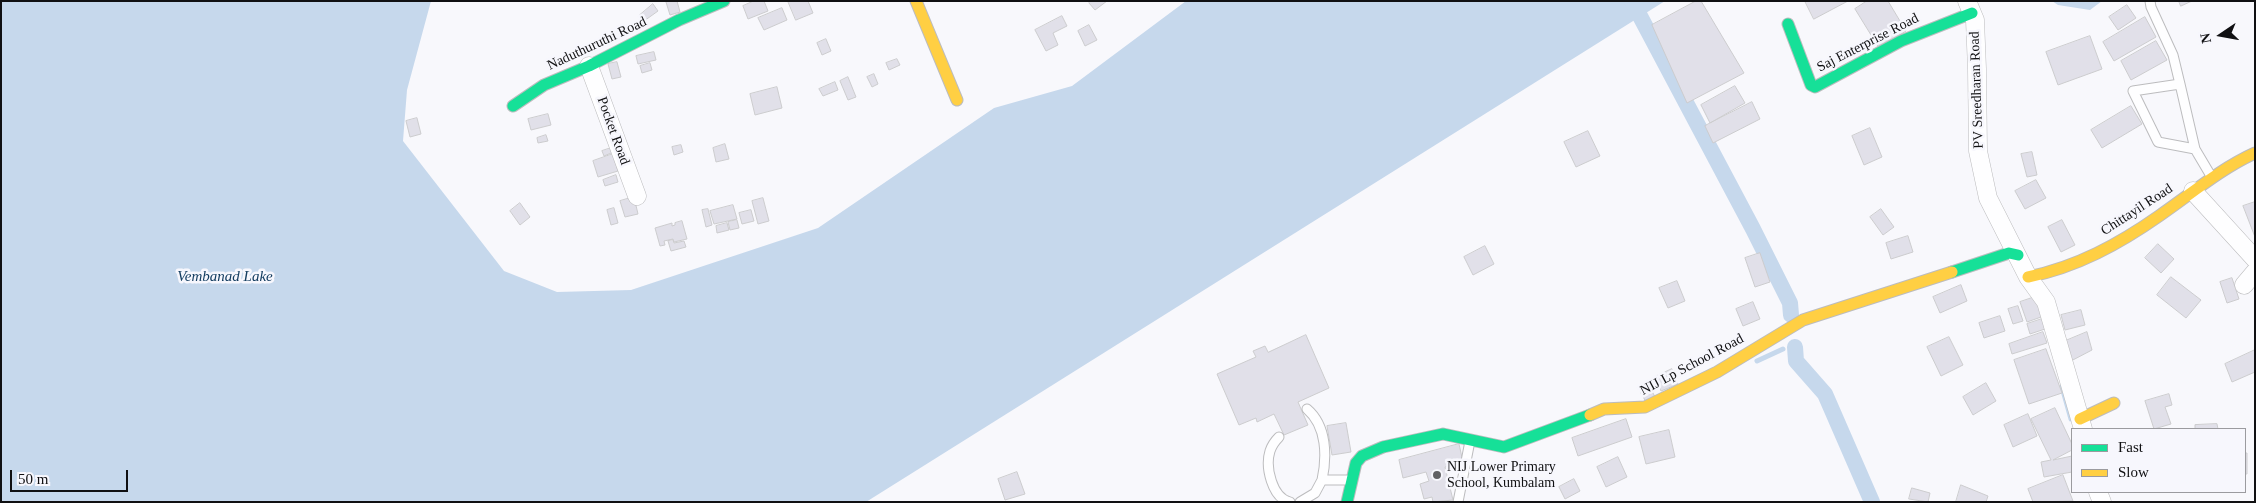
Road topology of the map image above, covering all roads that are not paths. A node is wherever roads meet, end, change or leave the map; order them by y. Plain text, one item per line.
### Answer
1 (724, 1) edge
2 (916, 1) edge
3 (2150, 1) edge
4 (1969, 7) edge
5 (1788, 24) dead end
6 (589, 66) junction
7 (2180, 84) junction
8 (957, 100) dead end
9 (513, 106) dead end
10 (2195, 149) junction
11 (2255, 153) edge
12 (2212, 176) junction
13 (2193, 191) junction
14 (637, 196) dead end
15 (2018, 255) junction
16 (2255, 260) edge
17 (2028, 276) junction
18 (2114, 403) dead end
19 (1307, 409) dead end
20 (2081, 424) edge
21 (1278, 437) dead end
22 (1470, 438) junction
23 (1322, 480) junction
24 (1352, 480) junction
25 (1290, 502) edge
26 (1300, 502) edge
27 (1347, 502) edge
28 (1458, 502) edge

1 - 6 street, Naduthuruthi Road
2 - 8 street
3 - 7 lane
4 - 5 street, Saj Enterprise Road
4 - 15 street, PV Sreedharan Road
6 - 9 street, Naduthuruthi Road
6 - 14 street, Pocket Road
7 - 10 lane
7 - 10 lane
10 - 12 lane
11 - 12 street, Chittayil Road
12 - 13 street, Chittayil Road
13 - 16 street
13 - 17 street, Chittayil Road
15 - 17 street, PV Sreedharan Road
15 - 22 street, NIJ Lp School Road
17 - 20 street, PV Sreedharan Road
18 - 20 street
19 - 23 lane
21 - 25 lane
22 - 24 street, NIJ Lp School Road
22 - 28 lane
23 - 24 lane
23 - 26 lane
24 - 27 street, NIJ Lp School Road

